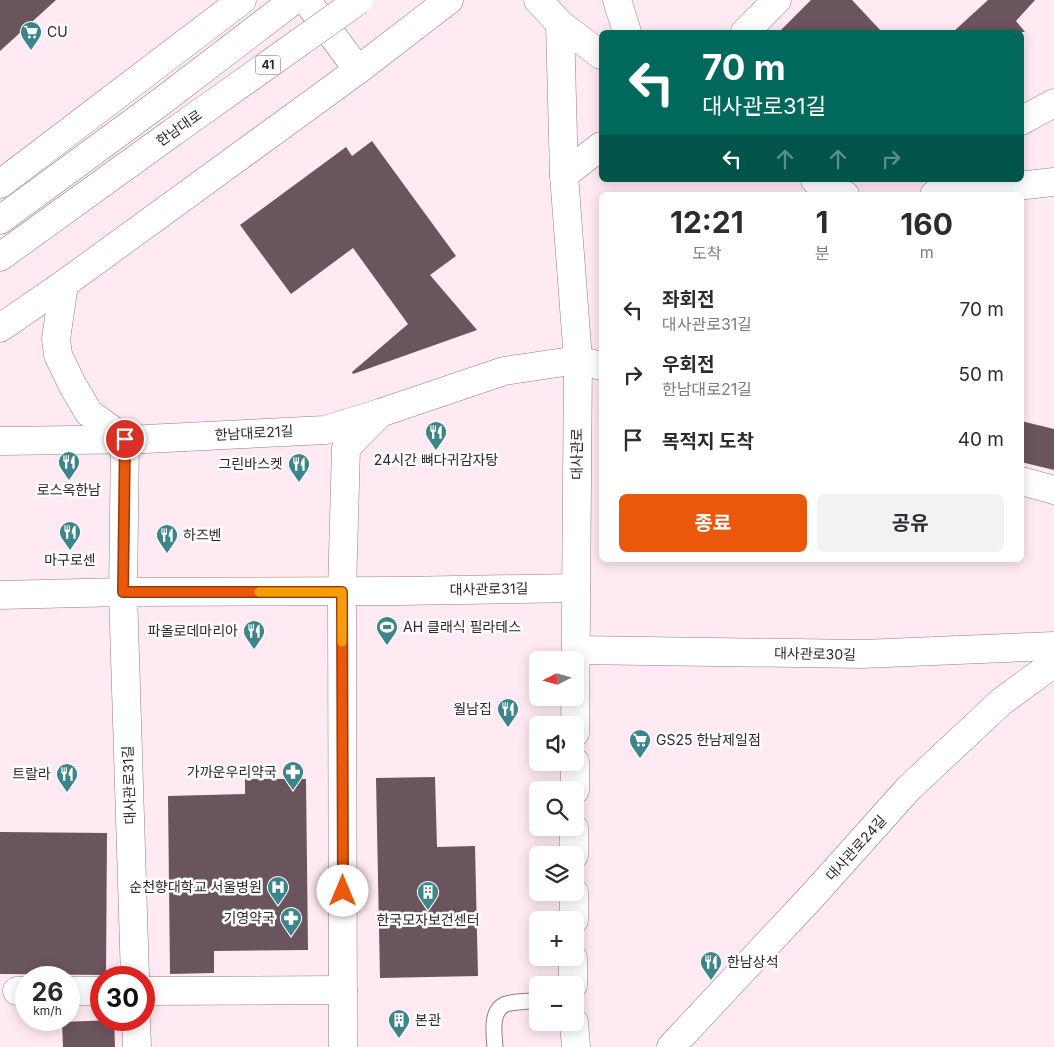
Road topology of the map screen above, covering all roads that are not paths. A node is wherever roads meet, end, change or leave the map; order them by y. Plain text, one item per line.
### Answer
1 (294, 0) edge
2 (306, 0) edge
3 (359, 0) edge
4 (449, 0) edge
5 (538, 0) edge
6 (617, 0) edge
7 (777, 0) edge
8 (236, 2) edge
9 (560, 24) junction
10 (627, 30) edge
11 (747, 30) edge
12 (599, 53) edge
13 (358, 70) junction
14 (1054, 103) edge
15 (1024, 119) edge
16 (599, 148) edge
17 (564, 175) junction
18 (818, 182) edge
19 (1054, 182) edge
20 (0, 184) edge
21 (836, 192) edge
22 (962, 192) edge
23 (0, 220) edge
24 (0, 257) edge
25 (64, 284) junction
26 (0, 328) edge
27 (590, 363) edge
28 (380, 413) junction
29 (125, 439) junction
30 (0, 441) edge
31 (1024, 482) edge
32 (1054, 490) edge
33 (576, 588) junction
34 (123, 592) junction
35 (342, 592) junction
36 (0, 595) edge
37 (1054, 646) edge
38 (576, 650) junction
39 (1054, 663) edge
40 (575, 716) edge
41 (135, 966) edge
42 (343, 990) junction
43 (155, 991) edge
44 (529, 1001) edge
45 (136, 1031) edge
46 (575, 1031) edge
47 (137, 1047) edge
48 (343, 1047) edge
49 (495, 1047) edge
50 (576, 1047) edge
51 (672, 1047) edge

1 - 23 street, 41
2 - 13 street
3 - 24 street, 한남대로 / 41, bridge
4 - 13 street
5 - 9 street
6 - 10 street
7 - 11 street
8 - 20 street
9 - 12 street
9 - 17 street, 대사관로
13 - 25 street
14 - 15 street
16 - 17 street
17 - 27 street, 대사관로
18 - 21 street
19 - 22 street
25 - 26 street
25 - 29 street
27 - 28 street, 한남대로21길
27 - 33 street, 대사관로
28 - 29 street, 한남대로21길
28 - 35 street, 한남대로21길
29 - 30 street, 한남대로21길
29 - 34 street
31 - 32 street
33 - 35 street, 대사관로31길
33 - 38 street, 대사관로
34 - 35 street, 대사관로31길
34 - 36 street, 대사관로31길
34 - 41 street, 대사관로31길
35 - 42 street
37 - 38 street, 대사관로30길
38 - 40 street, 대사관로
39 - 51 street, 대사관로24길
42 - 43 street
42 - 48 street
44 - 49 lane
45 - 47 street
46 - 50 street

